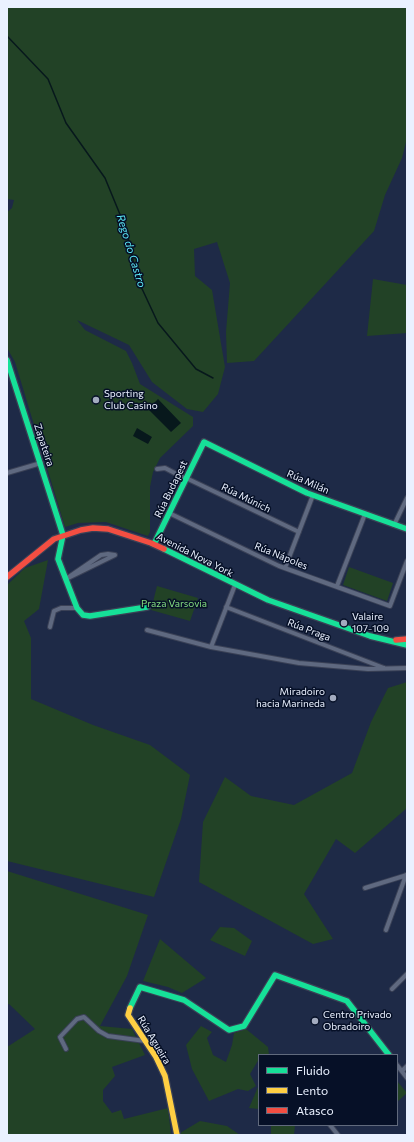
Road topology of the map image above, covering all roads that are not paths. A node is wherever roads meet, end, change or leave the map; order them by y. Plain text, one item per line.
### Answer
1 (7, 360) edge
2 (204, 442) joint
3 (41, 463) junction
4 (156, 469) dead end
5 (7, 473) edge
6 (186, 478) junction
7 (313, 495) junction
8 (407, 498) edge
9 (169, 513) junction
10 (365, 514) junction
11 (394, 525) junction
12 (407, 529) edge
13 (299, 532) junction
14 (63, 535) junction
15 (154, 544) junction
16 (407, 561) edge
17 (286, 568) junction
18 (7, 577) edge
19 (66, 579) junction
20 (235, 585) junction
21 (337, 586) junction
22 (146, 607) dead end
23 (226, 607) junction
24 (77, 608) junction
25 (50, 627) dead end
26 (147, 630) dead end
27 (383, 639) junction
28 (407, 639) edge
29 (407, 645) edge
30 (211, 647) junction
31 (407, 668) edge
32 (385, 669) junction
33 (406, 875) edge
34 (365, 888) dead end
35 (386, 930) dead end
36 (407, 974) edge
37 (392, 989) dead end
38 (145, 1041) junction
39 (66, 1049) dead end
40 (388, 1054) edge
41 (398, 1066) edge
42 (407, 1066) edge
43 (402, 1071) junction
44 (407, 1078) edge
45 (331, 1126) edge
46 (177, 1135) edge
47 (338, 1135) edge

1 - 3 street, Zapateira
2 - 6 street, Rúa Budapest
2 - 7 street, Rúa Milán
3 - 5 street
3 - 14 street, Zapateira
4 - 6 street, Rúa Múnich
6 - 9 street, Rúa Budapest
6 - 13 street, Rúa Múnich
7 - 10 street, Rúa Milán
7 - 13 street
8 - 11 street
9 - 15 street, Rúa Budapest
9 - 17 street, Rúa Nápoles
10 - 11 street, Rúa Milán
10 - 21 street
11 - 12 street, Rúa Milán
13 - 17 street
14 - 15 street, Avenida Nova York
14 - 18 street, Avenida Nova York
14 - 19 street
15 - 20 street, Avenida Nova York
16 - 21 street, Rúa Nápoles
17 - 21 street, Rúa Nápoles
19 - 19 street
19 - 24 street
20 - 23 street
20 - 27 street, Avenida Nova York
22 - 24 street
23 - 30 street
23 - 32 street, Rúa Praga
24 - 25 street
26 - 30 street
27 - 28 street, Avenida Nova York
27 - 29 street, Avenida Nova York
30 - 32 street
31 - 32 street
33 - 34 street
33 - 35 street
36 - 37 street
38 - 39 street
38 - 40 street, Rúa Agueira
38 - 46 street, Rúa Agueira
41 - 43 street
42 - 43 street
43 - 44 street
45 - 47 street

